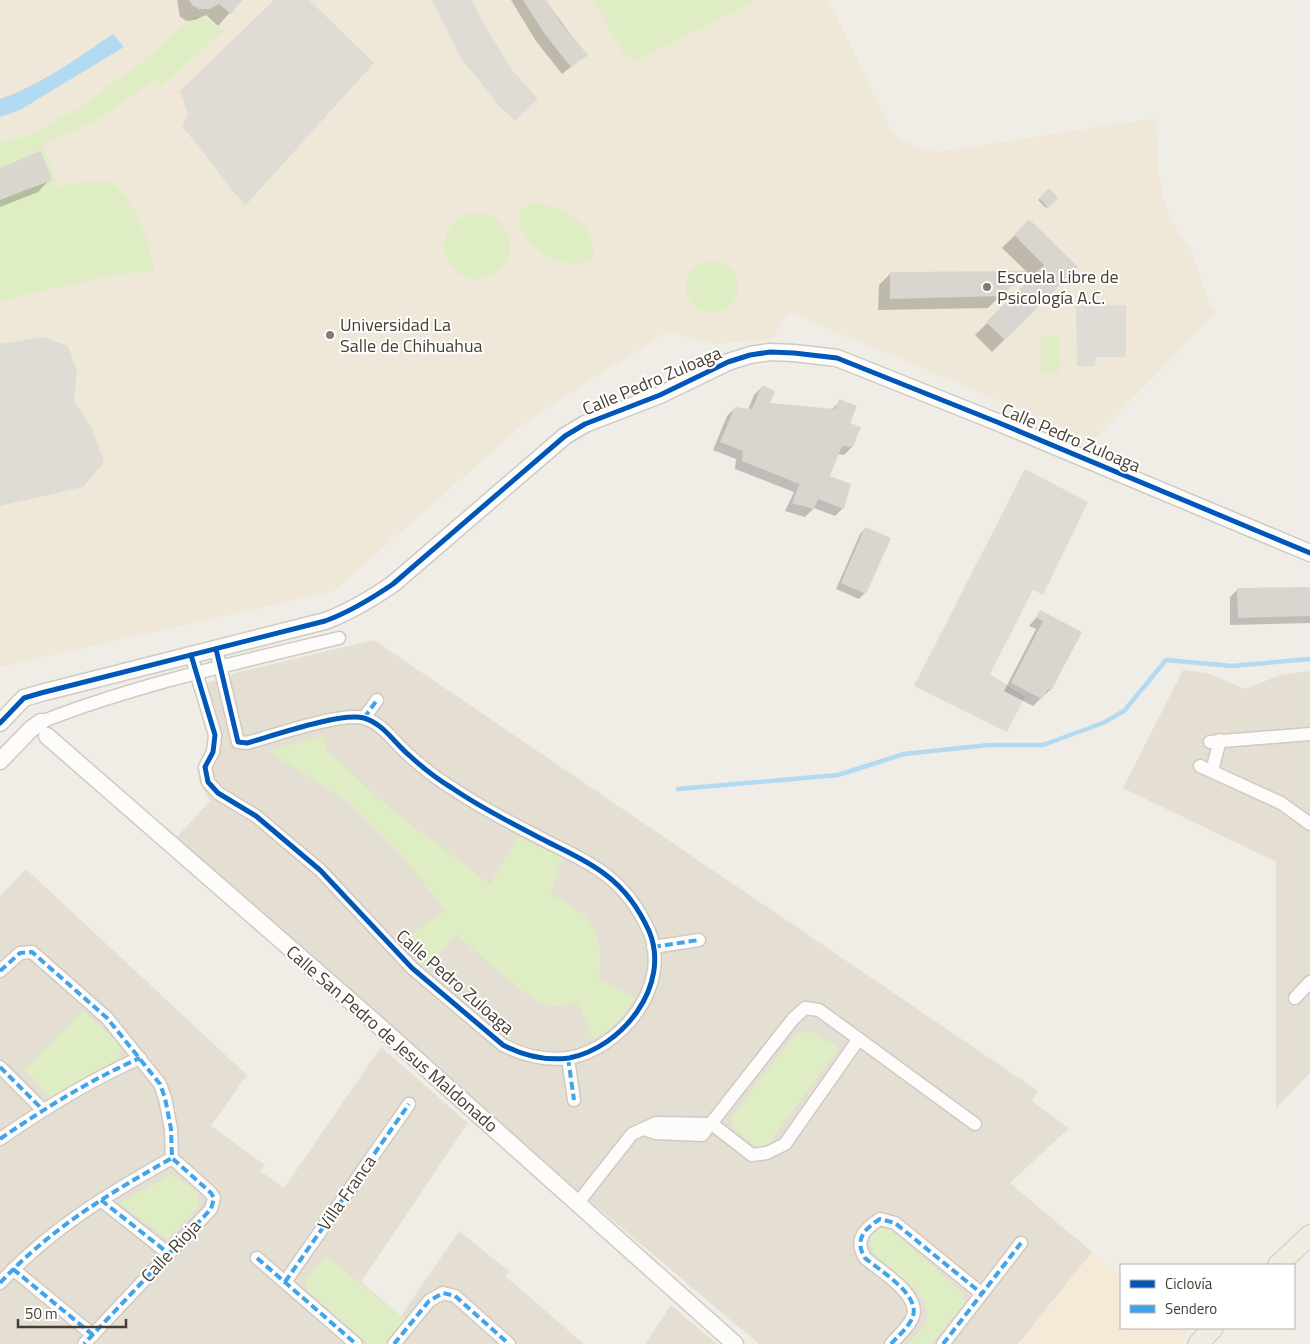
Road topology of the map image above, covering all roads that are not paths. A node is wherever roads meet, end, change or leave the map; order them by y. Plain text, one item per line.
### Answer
1 (1310, 554) edge
2 (339, 638) dead end
3 (216, 649) junction
4 (192, 655) junction
5 (220, 667) junction
6 (197, 674) junction
7 (377, 700) dead end
8 (5, 717) edge
9 (364, 718) junction
10 (44, 729) junction
11 (1310, 734) edge
12 (0, 761) edge
13 (1200, 766) dead end
14 (1212, 771) junction
15 (1310, 824) edge
16 (699, 940) dead end
17 (654, 947) junction
18 (0, 972) edge
19 (1310, 982) edge
20 (1295, 998) dead end
21 (858, 1040) junction
22 (140, 1058) junction
23 (568, 1058) junction
24 (0, 1067) edge
25 (574, 1100) dead end
26 (410, 1104) dead end
27 (42, 1110) junction
28 (712, 1124) junction
29 (975, 1124) dead end
30 (0, 1139) edge
31 (172, 1158) junction
32 (101, 1200) junction
33 (578, 1204) junction
34 (1310, 1235) edge
35 (1021, 1243) dead end
36 (168, 1253) junction
37 (257, 1258) dead end
38 (1279, 1264) edge
39 (13, 1269) junction
40 (285, 1282) junction
41 (0, 1283) edge
42 (981, 1293) junction
43 (1212, 1329) edge
44 (88, 1339) edge
45 (353, 1343) edge
46 (394, 1344) edge
47 (509, 1344) edge
48 (736, 1344) edge
49 (892, 1344) edge
50 (943, 1344) edge
51 (1198, 1344) edge

1 - 3 street, Calle Pedro Zuloaga
2 - 5 street
3 - 4 street, Calle Pedro Zuloaga
3 - 5 street
4 - 6 street, Calle Pedro Zuloaga
4 - 8 street, Calle Pedro Zuloaga
5 - 6 street
5 - 9 street
6 - 10 street
6 - 23 street, Calle Pedro Zuloaga
7 - 9 street
9 - 17 street, Calle Pedro Zuloaga
10 - 12 street
10 - 33 street, Calle San Pedro de Jesus Maldonado
11 - 14 street
13 - 14 street
14 - 15 street
16 - 17 street
17 - 23 street, Calle Pedro Zuloaga
18 - 22 street
19 - 20 street
21 - 28 street
21 - 28 street
21 - 29 street
22 - 27 street
22 - 31 street
23 - 25 street
24 - 27 street
26 - 40 street, Villa Franca
27 - 30 street
28 - 33 street
31 - 32 street
31 - 36 street, Calle Rioja
32 - 36 street
32 - 39 street
33 - 48 street, Calle San Pedro de Jesus Maldonado
34 - 38 main road
35 - 42 street
36 - 44 street, Calle Rioja
37 - 40 street
39 - 41 street
39 - 44 street
40 - 45 street
42 - 49 street
42 - 50 street
43 - 51 main road
46 - 47 street

